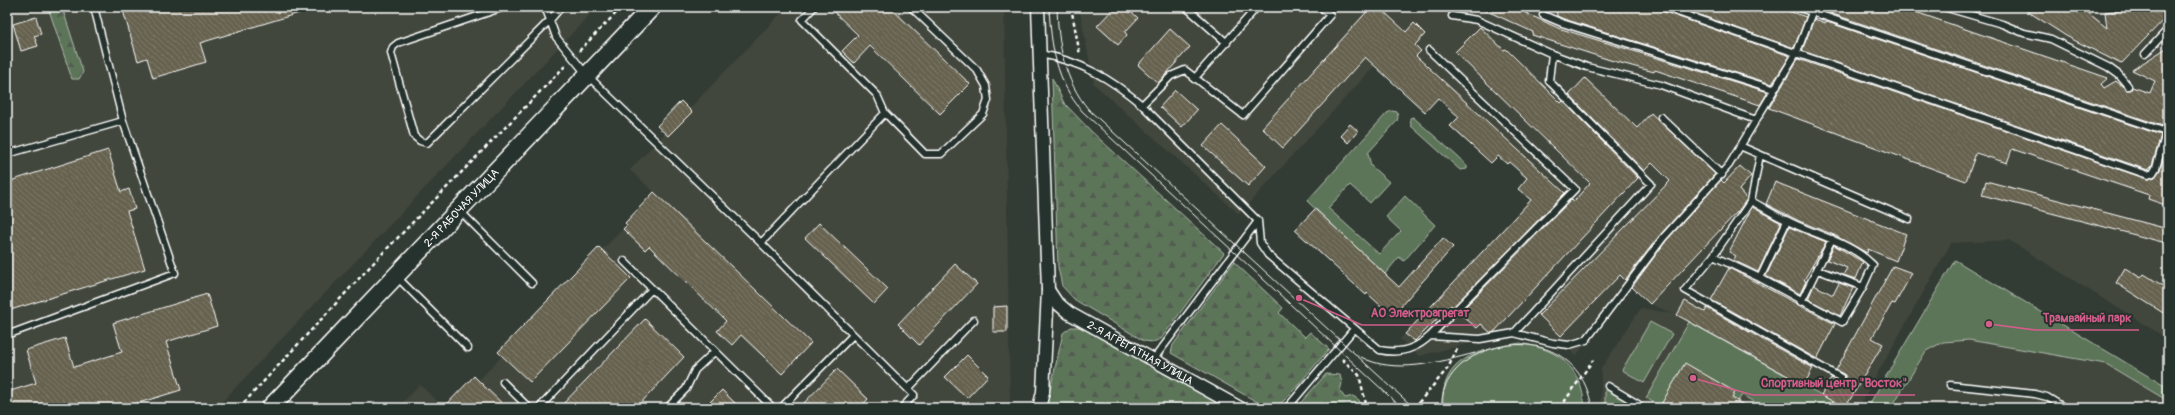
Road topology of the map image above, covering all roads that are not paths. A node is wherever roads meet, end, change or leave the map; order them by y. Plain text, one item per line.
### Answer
1 (94, 7) edge
2 (504, 7) edge
3 (542, 7) edge
4 (561, 7) edge
5 (652, 7) edge
6 (814, 7) edge
7 (911, 7) edge
8 (1038, 7) edge
9 (1186, 7) edge
10 (1257, 7) edge
11 (1321, 7) edge
12 (1663, 7) edge
13 (1798, 7) edge
14 (1944, 7) edge
15 (1813, 10) edge
16 (1543, 15) dead end
17 (1452, 16) dead end
18 (550, 20) junction
19 (2168, 29) edge
20 (1227, 43) junction
21 (1429, 50) dead end
22 (1797, 52) junction
23 (1040, 54) junction
24 (1552, 54) junction
25 (2145, 54) dead end
26 (587, 75) junction
27 (1194, 79) junction
28 (2128, 86) dead end
29 (1773, 89) junction
30 (1142, 106) junction
31 (885, 113) junction
32 (1661, 118) dead end
33 (1756, 120) junction
34 (123, 121) junction
35 (2168, 126) edge
36 (2166, 132) junction
37 (1740, 146) junction
38 (7, 154) edge
39 (1760, 155) junction
40 (1722, 175) junction
41 (1751, 200) junction
42 (458, 209) junction
43 (1909, 219) dead end
44 (1258, 221) junction
45 (1787, 221) junction
46 (1832, 239) junction
47 (761, 243) junction
48 (1713, 256) junction
49 (624, 261) dead end
50 (1818, 270) junction
51 (395, 274) junction
52 (1760, 278) junction
53 (532, 283) dead end
54 (1863, 287) junction
55 (652, 289) junction
56 (1048, 290) junction
57 (1802, 302) junction
58 (974, 320) dead end
59 (1354, 329) junction
60 (1514, 333) junction
61 (852, 334) junction
62 (7, 335) edge
63 (1430, 336) junction
64 (468, 348) dead end
65 (715, 351) junction
66 (1153, 360) junction
67 (1841, 378) dead end
68 (503, 382) dead end
69 (1950, 385) dead end
70 (1608, 386) dead end
71 (908, 389) junction
72 (904, 406) edge
73 (1232, 406) edge
74 (270, 408) edge
75 (529, 408) edge
76 (539, 408) edge
77 (667, 408) edge
78 (773, 408) edge
79 (781, 408) edge
80 (912, 408) edge
81 (1039, 408) edge
82 (1286, 408) edge
83 (1636, 408) edge
84 (2065, 408) edge

1 - 34 lane
2 - 18 lane
3 - 18 lane
4 - 18 lane
5 - 26 main road, 2-Я РАБОЧАЯ УЛИЦА
6 - 31 lane
7 - 31 lane
8 - 23 street
9 - 20 lane
10 - 20 lane
11 - 27 lane
12 - 22 lane
13 - 15 lane
14 - 28 lane
15 - 22 lane
15 - 36 lane
16 - 29 lane
17 - 24 lane
18 - 26 lane
19 - 25 lane
20 - 27 lane
21 - 63 lane
22 - 29 lane
22 - 36 lane
23 - 30 lane
23 - 56 street
24 - 33 lane
24 - 60 lane
26 - 42 main road, 2-Я РАБОЧАЯ УЛИЦА
26 - 47 lane
27 - 30 lane
29 - 33 lane
30 - 44 lane
31 - 47 lane
32 - 40 lane
33 - 37 lane
34 - 38 lane
34 - 62 lane
35 - 36 lane
37 - 39 lane
37 - 40 lane
39 - 41 lane
39 - 43 lane
40 - 60 lane
41 - 45 lane
41 - 48 lane
42 - 51 main road, 2-Я РАБОЧАЯ УЛИЦА
42 - 53 lane
44 - 59 lane
44 - 66 lane
45 - 46 lane
45 - 52 lane
46 - 50 lane
46 - 54 lane
47 - 61 lane
48 - 52 lane
48 - 67 lane
49 - 55 lane
50 - 54 lane
50 - 57 lane
51 - 64 lane
51 - 74 main road, 2-Я РАБОЧАЯ УЛИЦА
52 - 57 lane
54 - 57 lane
55 - 65 lane
55 - 76 lane
56 - 66 street, 2-Я АГРЕГАТНАЯ УЛИЦА
56 - 81 street
58 - 71 lane
59 - 63 lane
59 - 82 lane
60 - 63 lane
61 - 71 lane
61 - 79 lane
65 - 77 lane
65 - 78 lane
66 - 73 street, 2-Я АГРЕГАТНАЯ УЛИЦА
68 - 75 lane
69 - 84 lane
70 - 83 lane
71 - 72 lane
72 - 80 lane

